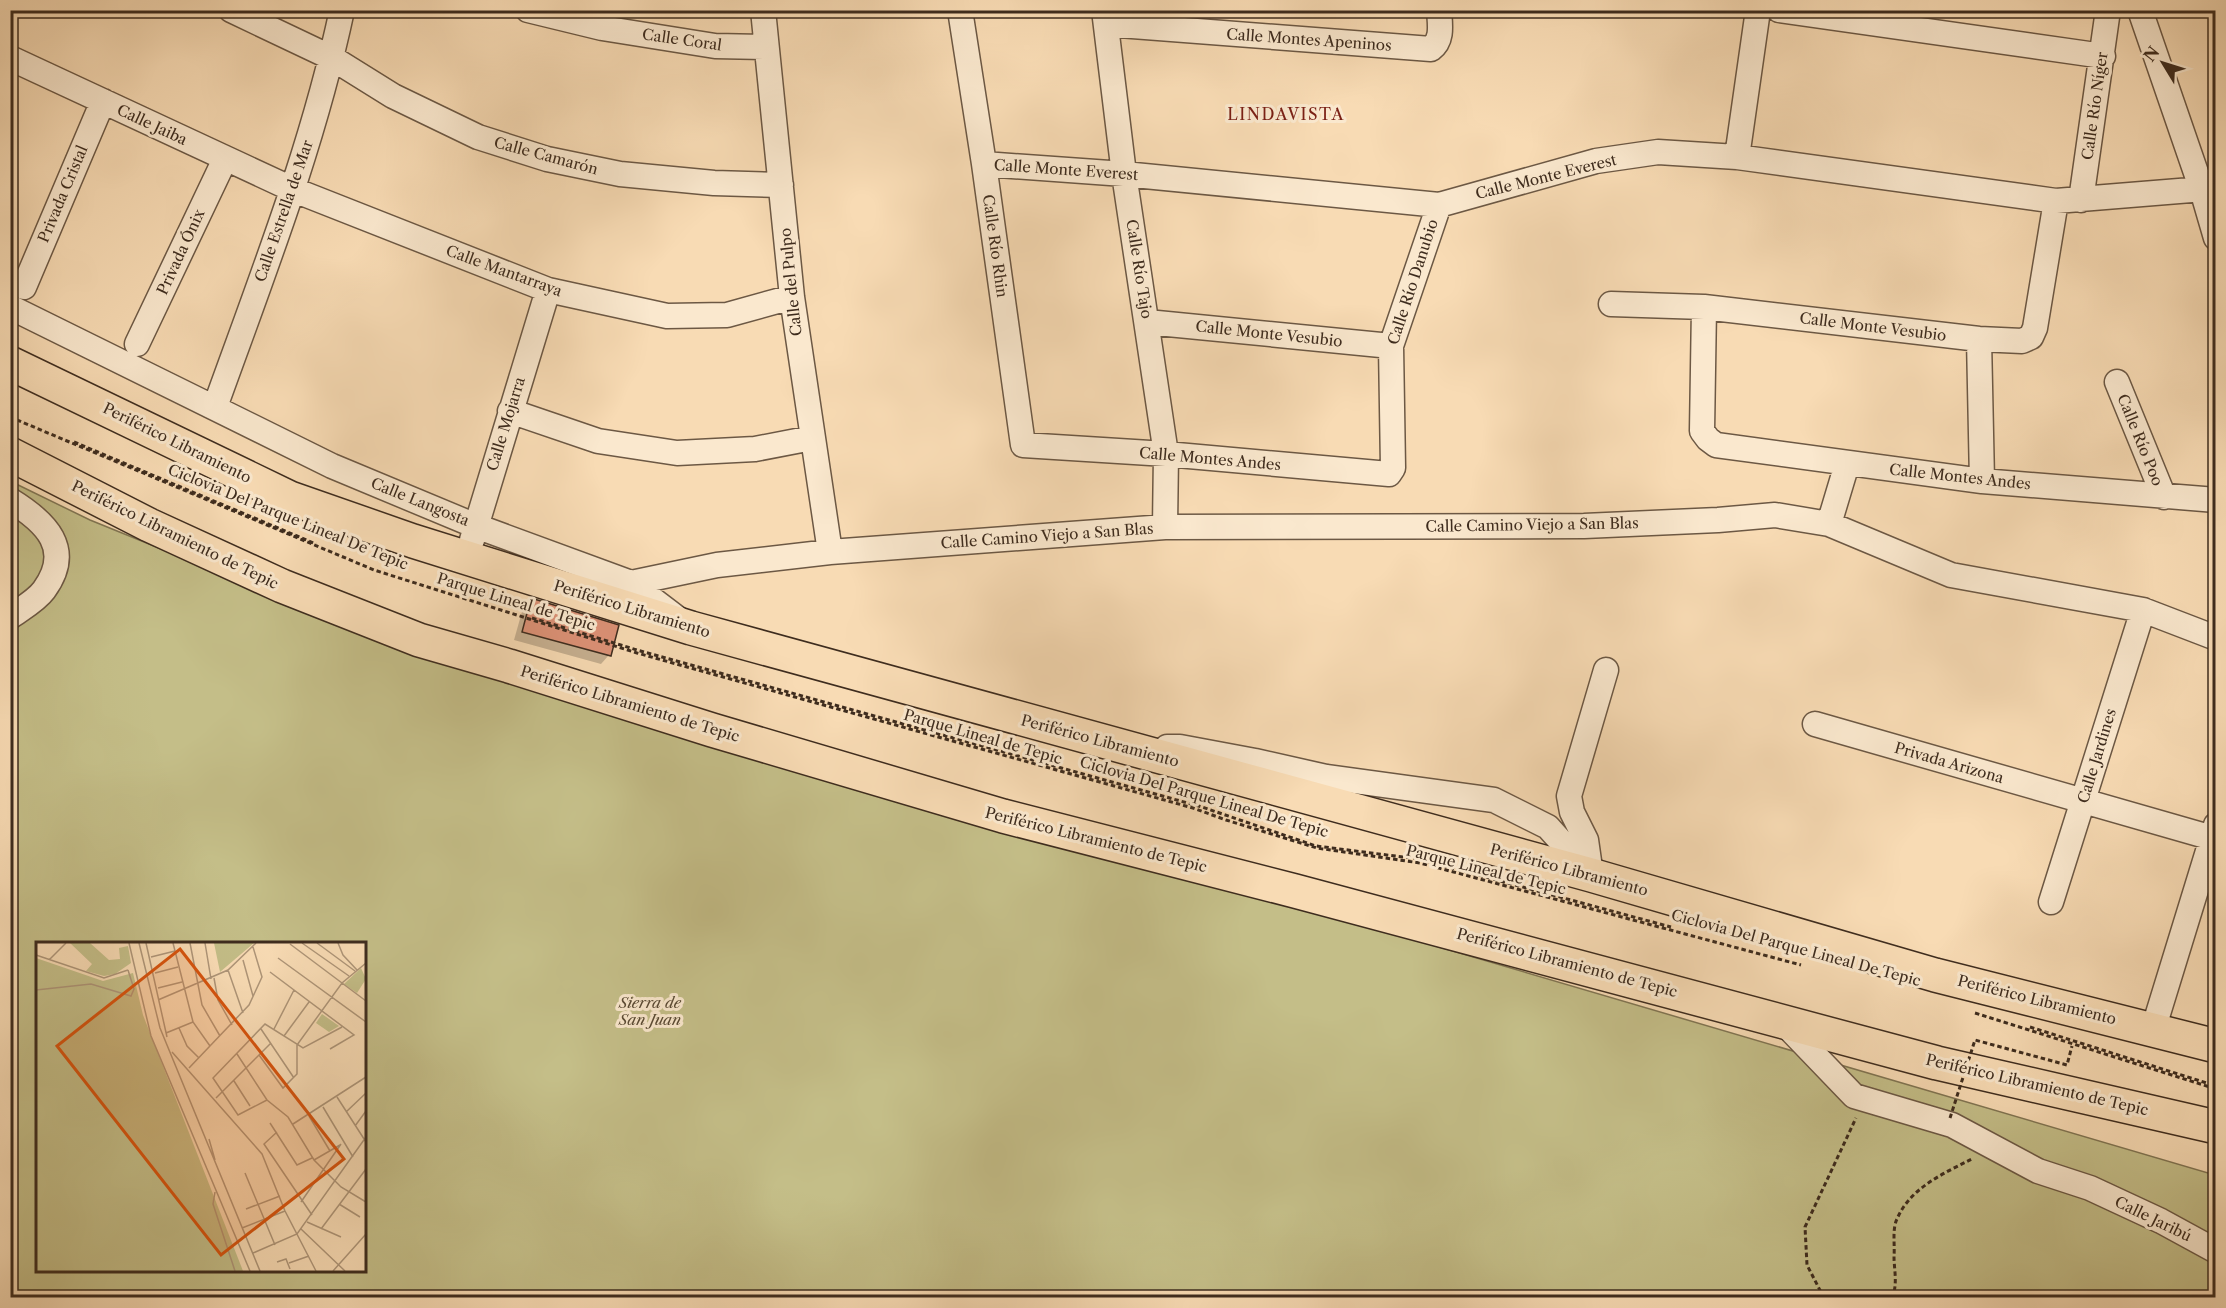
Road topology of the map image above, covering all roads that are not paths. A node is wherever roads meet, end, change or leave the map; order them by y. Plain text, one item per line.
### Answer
1 (231, 10) edge
2 (342, 10) edge
3 (528, 10) edge
4 (763, 10) edge
5 (960, 10) edge
6 (1439, 10) edge
7 (1758, 10) edge
8 (1779, 10) edge
9 (2108, 10) edge
10 (2140, 10) edge
11 (1105, 17) edge
12 (766, 47) junction
13 (2103, 56) junction
14 (10, 58) edge
15 (332, 58) junction
16 (103, 101) junction
17 (1737, 156) junction
18 (225, 159) junction
19 (984, 164) junction
20 (1124, 174) junction
21 (781, 185) junction
22 (2209, 189) edge
23 (294, 190) junction
24 (2081, 200) junction
25 (2056, 201) junction
26 (1439, 205) junction
27 (2216, 238) edge
28 (24, 286) dead end
29 (548, 290) junction
30 (792, 297) junction
31 (1611, 304) dead end
32 (10, 307) edge
33 (1704, 307) junction
34 (1147, 322) junction
35 (1978, 339) junction
36 (137, 344) dead end
37 (1391, 346) junction
38 (10, 363) edge
39 (2117, 382) dead end
40 (215, 407) junction
41 (510, 411) junction
42 (812, 438) junction
43 (1023, 446) joint
44 (10, 454) edge
45 (1166, 454) junction
46 (1847, 464) junction
47 (1393, 468) joint
48 (1982, 481) junction
49 (2164, 497) junction
50 (10, 500) edge
51 (2216, 500) edge
52 (1829, 524) junction
53 (476, 525) junction
54 (1166, 527) junction
55 (830, 552) junction
56 (466, 558) junction
57 (631, 583) junction
58 (2143, 610) junction
59 (10, 617) edge
60 (691, 628) junction
61 (2216, 638) edge
62 (1606, 670) dead end
63 (1815, 724) dead end
64 (1113, 745) junction
65 (2082, 802) junction
66 (2214, 834) edge
67 (1591, 875) junction
68 (2051, 902) dead end
69 (1780, 1019) junction
70 (2153, 1030) junction
71 (2216, 1046) edge
72 (2216, 1127) edge
73 (2216, 1251) edge

1 - 15 street, Calle Camarón
2 - 15 street, Calle Estrella de Mar
3 - 12 street, Calle Coral
4 - 12 street, Calle del Pulpo
5 - 19 street, Calle Río Rhin
6 - 11 street, Calle Montes Apeninos
7 - 17 street
8 - 13 street
9 - 13 street, Calle Río Níger
10 - 22 street
11 - 20 street, Calle Río Tajo
12 - 21 street, Calle del Pulpo
13 - 24 street, Calle Río Níger
14 - 16 street, Calle Jaiba
15 - 21 street, Calle Camarón
15 - 23 street, Calle Estrella de Mar
16 - 18 street, Calle Jaiba
16 - 28 street, Privada Cristal
17 - 25 street, Calle Monte Everest
17 - 26 street, Calle Monte Everest
18 - 23 street, Calle Jaiba
18 - 36 street, Privada Ónix
19 - 20 street, Calle Monte Everest
19 - 43 street, Calle Río Rhin
20 - 26 street, Calle Monte Everest
20 - 34 street, Calle Río Tajo
21 - 30 street, Calle del Pulpo
22 - 24 street, Calle Monte Everest
22 - 27 street
23 - 29 street, Calle Mantarraya
23 - 40 street, Calle Estrella de Mar
24 - 25 street, Calle Monte Everest
25 - 35 street, Calle Monte Vesubio
26 - 37 street, Calle Río Danubio
29 - 30 street, Calle Mantarraya
29 - 41 street, Calle Mojarra
30 - 42 street, Calle del Pulpo
31 - 33 street, Calle Monte Vesubio
32 - 40 street, Calle Langosta
33 - 35 street, Calle Monte Vesubio
33 - 46 street, Calle Montes Andes
34 - 37 street, Calle Monte Vesubio
34 - 45 street, Calle Río Tajo
35 - 48 street
37 - 47 street, Calle Río Danubio
38 - 56 highway, Periférico Libramiento
39 - 49 street, Calle Río Poo
40 - 53 street, Calle Langosta
41 - 42 street
41 - 53 street, Calle Mojarra
42 - 55 street, Calle del Pulpo
43 - 45 street, Calle Montes Andes
44 - 69 highway, Periférico Libramiento de Tepic
45 - 47 street, Calle Montes Andes
45 - 54 street, Calle Río Tajo
46 - 48 street, Calle Montes Andes
46 - 52 street
48 - 49 street, Calle Montes Andes
49 - 51 street, Calle Montes Andes
50 - 59 street
52 - 54 street, Calle Camino Viejo a San Blas
52 - 58 street, Calle Camino Viejo a San Blas
53 - 56 street, Calle Mojarra
53 - 57 street, Calle Langosta
54 - 55 street, Calle Camino Viejo a San Blas
55 - 57 street
56 - 60 highway, Periférico Libramiento
57 - 60 street, Calle Langosta
58 - 61 street, Calle Camino Viejo a San Blas
58 - 65 street, Calle Jardines
60 - 64 highway, Periférico Libramiento
62 - 67 street
63 - 65 street, Privada Arizona
64 - 67 highway, Periférico Libramiento
64 - 67 street
65 - 66 street, Privada Arizona
65 - 68 street, Calle Jardines
66 - 70 street
67 - 70 highway, Periférico Libramiento
69 - 72 highway, Periférico Libramiento de Tepic
69 - 73 street, Calle Jaribú
70 - 71 highway, Periférico Libramiento

